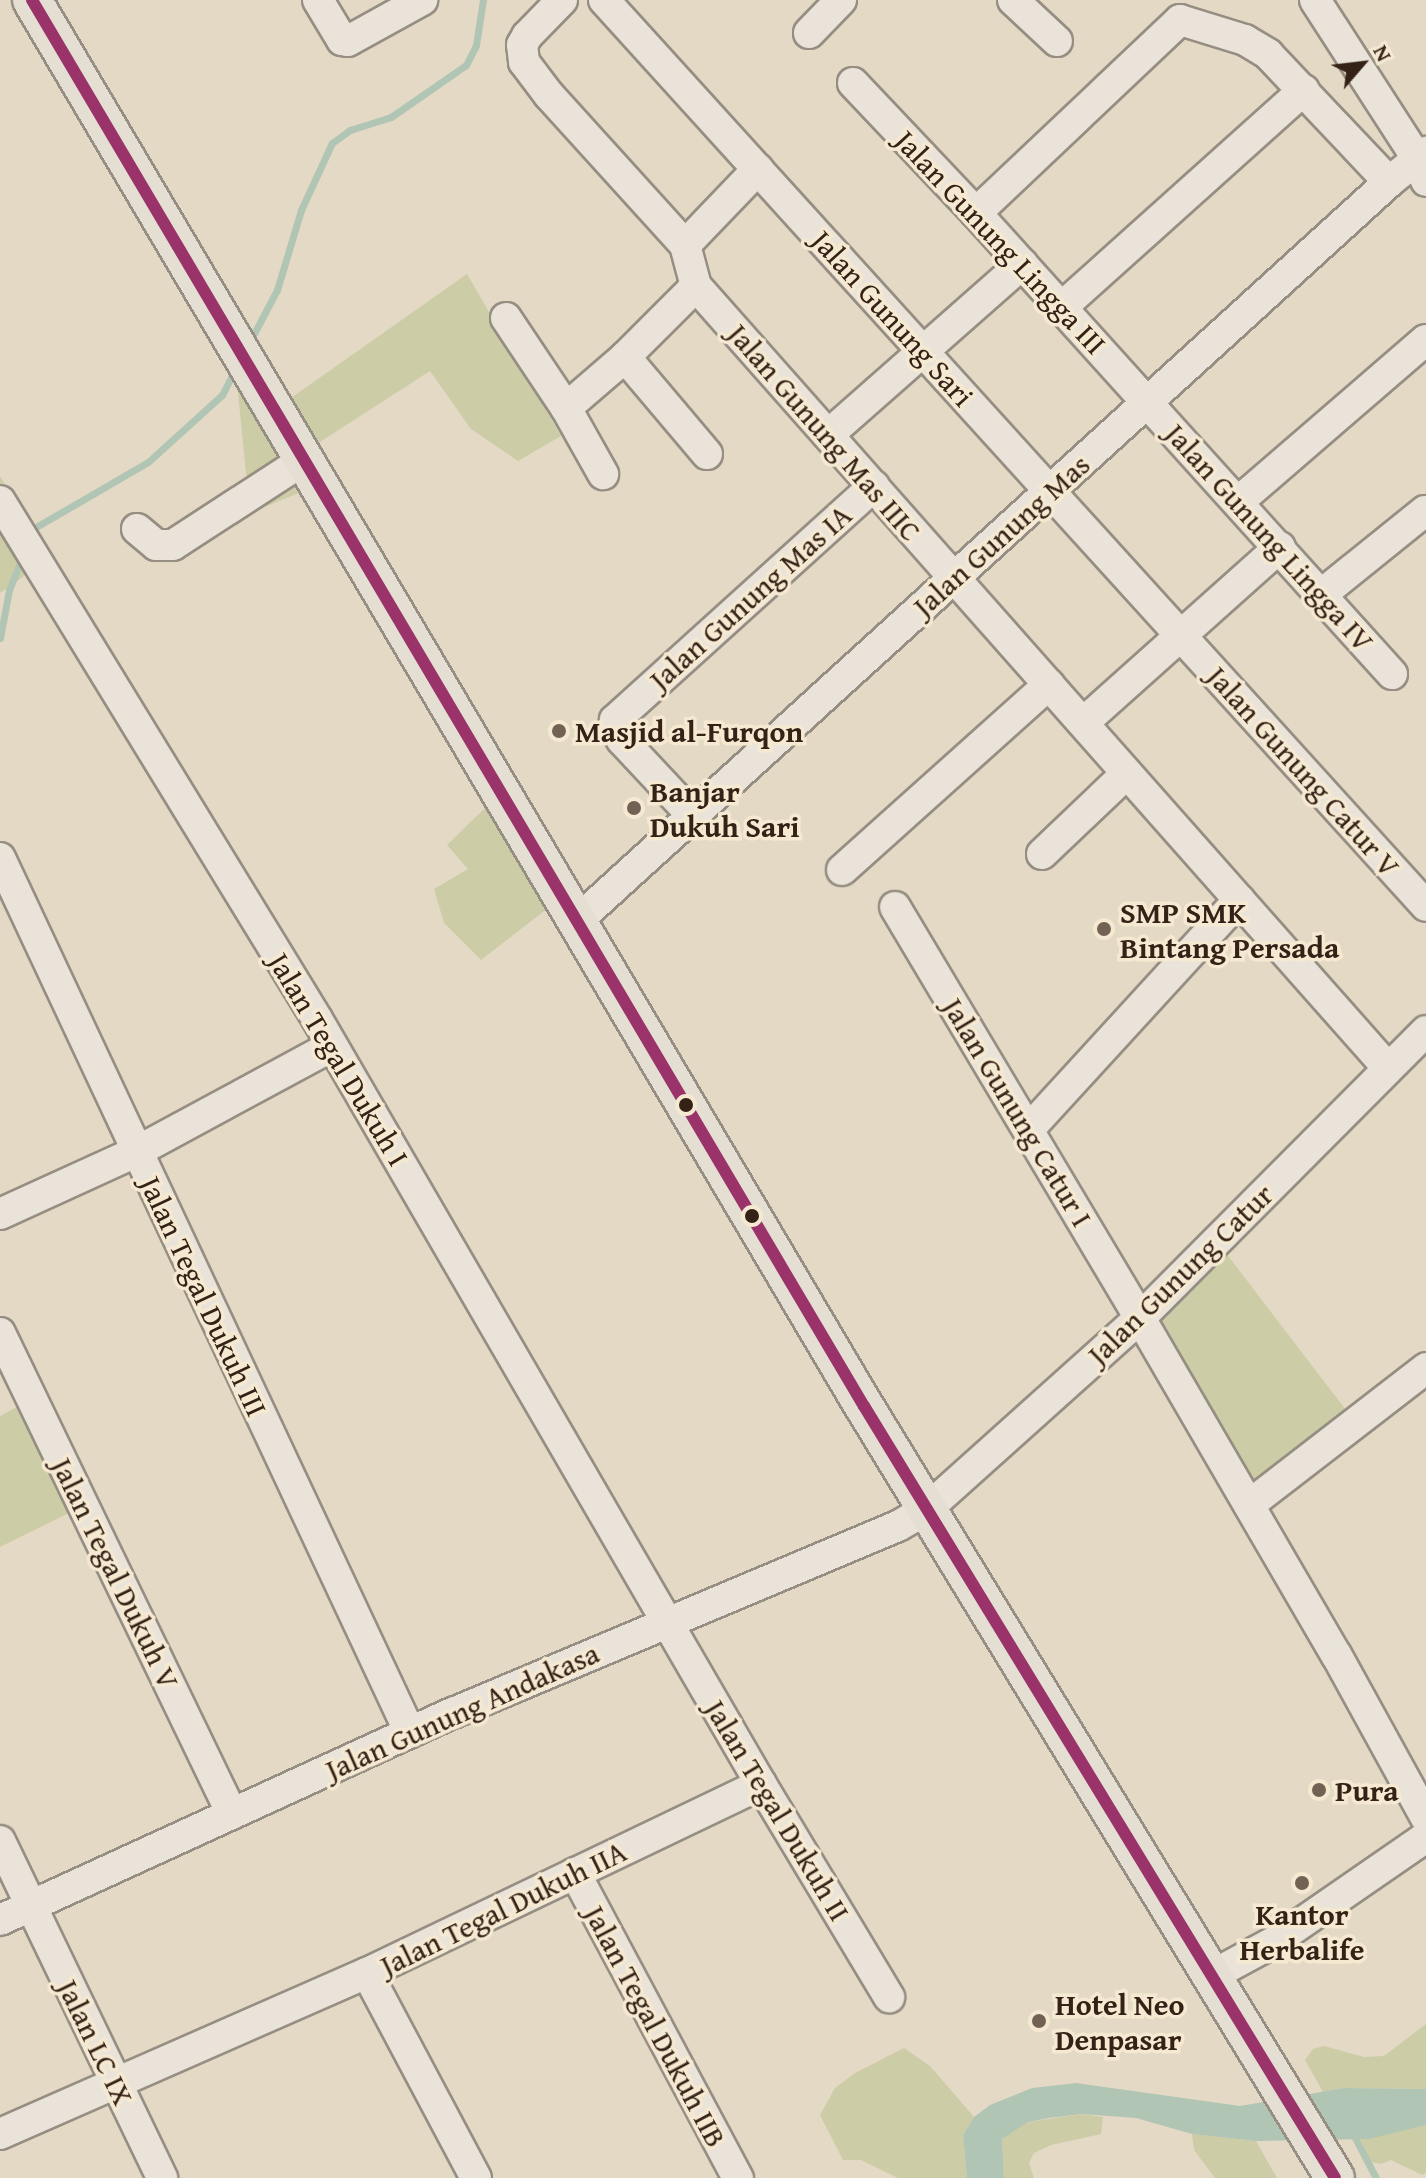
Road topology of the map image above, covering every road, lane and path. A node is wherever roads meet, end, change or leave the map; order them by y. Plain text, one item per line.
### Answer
1 (32, 0) edge
2 (318, 0) edge
3 (422, 0) edge
4 (562, 0) edge
5 (604, 0) edge
6 (841, 0) edge
7 (1013, 0) edge
8 (1315, 0) edge
9 (1178, 8) edge
10 (809, 33) dead end
11 (1057, 41) dead end
12 (853, 83) dead end
13 (1304, 90) junction
14 (1423, 163) edge
15 (758, 169) junction
16 (1389, 182) junction
17 (976, 213) junction
18 (685, 245) junction
19 (1022, 264) junction
20 (696, 286) junction
21 (1062, 307) junction
22 (506, 318) dead end
23 (1426, 340) edge
24 (923, 351) junction
25 (625, 357) junction
26 (1148, 401) junction
27 (566, 408) junction
28 (828, 435) junction
29 (707, 454) dead end
30 (304, 460) junction
31 (603, 474) dead end
32 (874, 486) junction
33 (1050, 491) junction
34 (0, 501) edge
35 (1238, 502) junction
36 (1425, 511) edge
37 (137, 529) dead end
38 (1280, 547) junction
39 (954, 578) junction
40 (1322, 594) junction
41 (1181, 636) junction
42 (1392, 674) dead end
43 (1049, 684) junction
44 (1083, 723) junction
45 (1127, 773) junction
46 (693, 816) junction
47 (1042, 854) dead end
48 (0, 858) edge
49 (842, 870) dead end
50 (1239, 900) junction
51 (1426, 906) edge
52 (895, 907) dead end
53 (578, 920) junction
54 (1426, 1031) edge
55 (332, 1046) junction
56 (1387, 1067) junction
57 (1029, 1129) junction
58 (136, 1152) junction
59 (0, 1214) edge
60 (1140, 1318) junction
61 (0, 1333) edge
62 (1426, 1368) edge
63 (1249, 1505) junction
64 (927, 1509) junction
65 (667, 1622) junction
66 (410, 1733) junction
67 (761, 1784) junction
68 (232, 1814) junction
69 (1426, 1818) edge
70 (1426, 1837) edge
71 (0, 1841) edge
72 (575, 1873) junction
73 (31, 1905) junction
74 (0, 1920) edge
75 (367, 1973) junction
76 (1211, 1976) junction
77 (889, 1997) dead end
78 (116, 2084) junction
79 (0, 2134) edge
80 (1332, 2173) edge
81 (162, 2178) edge
82 (476, 2178) edge
83 (738, 2178) edge

1 - 30 main road
2 - 3 street
4 - 18 street
5 - 15 street, Jalan Gunung Sari
6 - 10 street
7 - 11 street
8 - 14 street
9 - 13 street
9 - 17 street
12 - 17 street, Jalan Gunung Lingga III
13 - 16 street
13 - 21 street
14 - 16 street, Jalan Gunung Mas
15 - 18 street
15 - 24 street, Jalan Gunung Sari
16 - 26 street, Jalan Gunung Mas
17 - 19 street, Jalan Gunung Lingga III
18 - 20 street
19 - 21 street, Jalan Gunung Lingga III
19 - 24 street
20 - 25 street
20 - 28 street, Jalan Gunung Mas IIIC
21 - 26 street, Jalan Gunung Lingga III
22 - 27 street
23 - 35 street
24 - 28 street
24 - 33 street, Jalan Gunung Sari
25 - 27 street
25 - 29 street
26 - 33 street, Jalan Gunung Mas
26 - 35 street, Jalan Gunung Lingga IV
27 - 31 street
28 - 32 street, Jalan Gunung Mas IIIC
30 - 37 street
30 - 53 main road
32 - 39 street, Jalan Gunung Mas IIIC
32 - 46 street, Jalan Gunung Mas IA
33 - 39 street, Jalan Gunung Mas
33 - 41 street, Jalan Gunung Sari
34 - 55 street, Jalan Tegal Dukuh I
35 - 38 street, Jalan Gunung Lingga IV
36 - 40 street
38 - 40 street, Jalan Gunung Lingga IV
38 - 41 street
39 - 43 street, Jalan Gunung Mas IIIC
39 - 46 street, Jalan Gunung Mas
40 - 42 street, Jalan Gunung Lingga IV
41 - 44 street
41 - 51 street, Jalan Gunung Catur V
43 - 44 street, Jalan Gunung Mas IIIC
43 - 49 street
44 - 45 street, Jalan Gunung Mas IIIC
45 - 47 street
45 - 50 street, Jalan Gunung Mas IIIC
46 - 53 street, Jalan Gunung Mas
48 - 58 street, Jalan Tegal Dukuh III
50 - 56 street, Jalan Gunung Mas IIIC
50 - 57 street
52 - 57 street, Jalan Gunung Catur I
53 - 64 main road
54 - 56 street, Jalan Gunung Catur
55 - 58 street
55 - 65 street, Jalan Tegal Dukuh I
56 - 60 street, Jalan Gunung Catur
57 - 60 street, Jalan Gunung Catur I
58 - 59 street
58 - 66 street, Jalan Tegal Dukuh III
60 - 63 street, Jalan Gunung Catur I
60 - 64 street, Jalan Gunung Catur
61 - 68 street, Jalan Tegal Dukuh V
62 - 63 street
63 - 69 street, Jalan Gunung Catur I
64 - 65 street, Jalan Gunung Andakasa
64 - 76 main road
65 - 66 street, Jalan Gunung Andakasa
65 - 67 street, Jalan Tegal Dukuh II
66 - 68 street, Jalan Gunung Andakasa
67 - 72 street, Jalan Tegal Dukuh IIA
67 - 77 street, Jalan Tegal Dukuh II
68 - 73 street, Jalan Gunung Andakasa
70 - 76 street
71 - 73 street, Jalan LC IX
72 - 75 street, Jalan Tegal Dukuh IIA
72 - 83 street, Jalan Tegal Dukuh IIB
73 - 74 street, Jalan Gunung Andakasa
73 - 78 street, Jalan LC IX
75 - 78 street
75 - 82 street, Jalan Tegal Dukuh IIA
76 - 80 main road
78 - 79 street
78 - 81 street, Jalan LC IX

